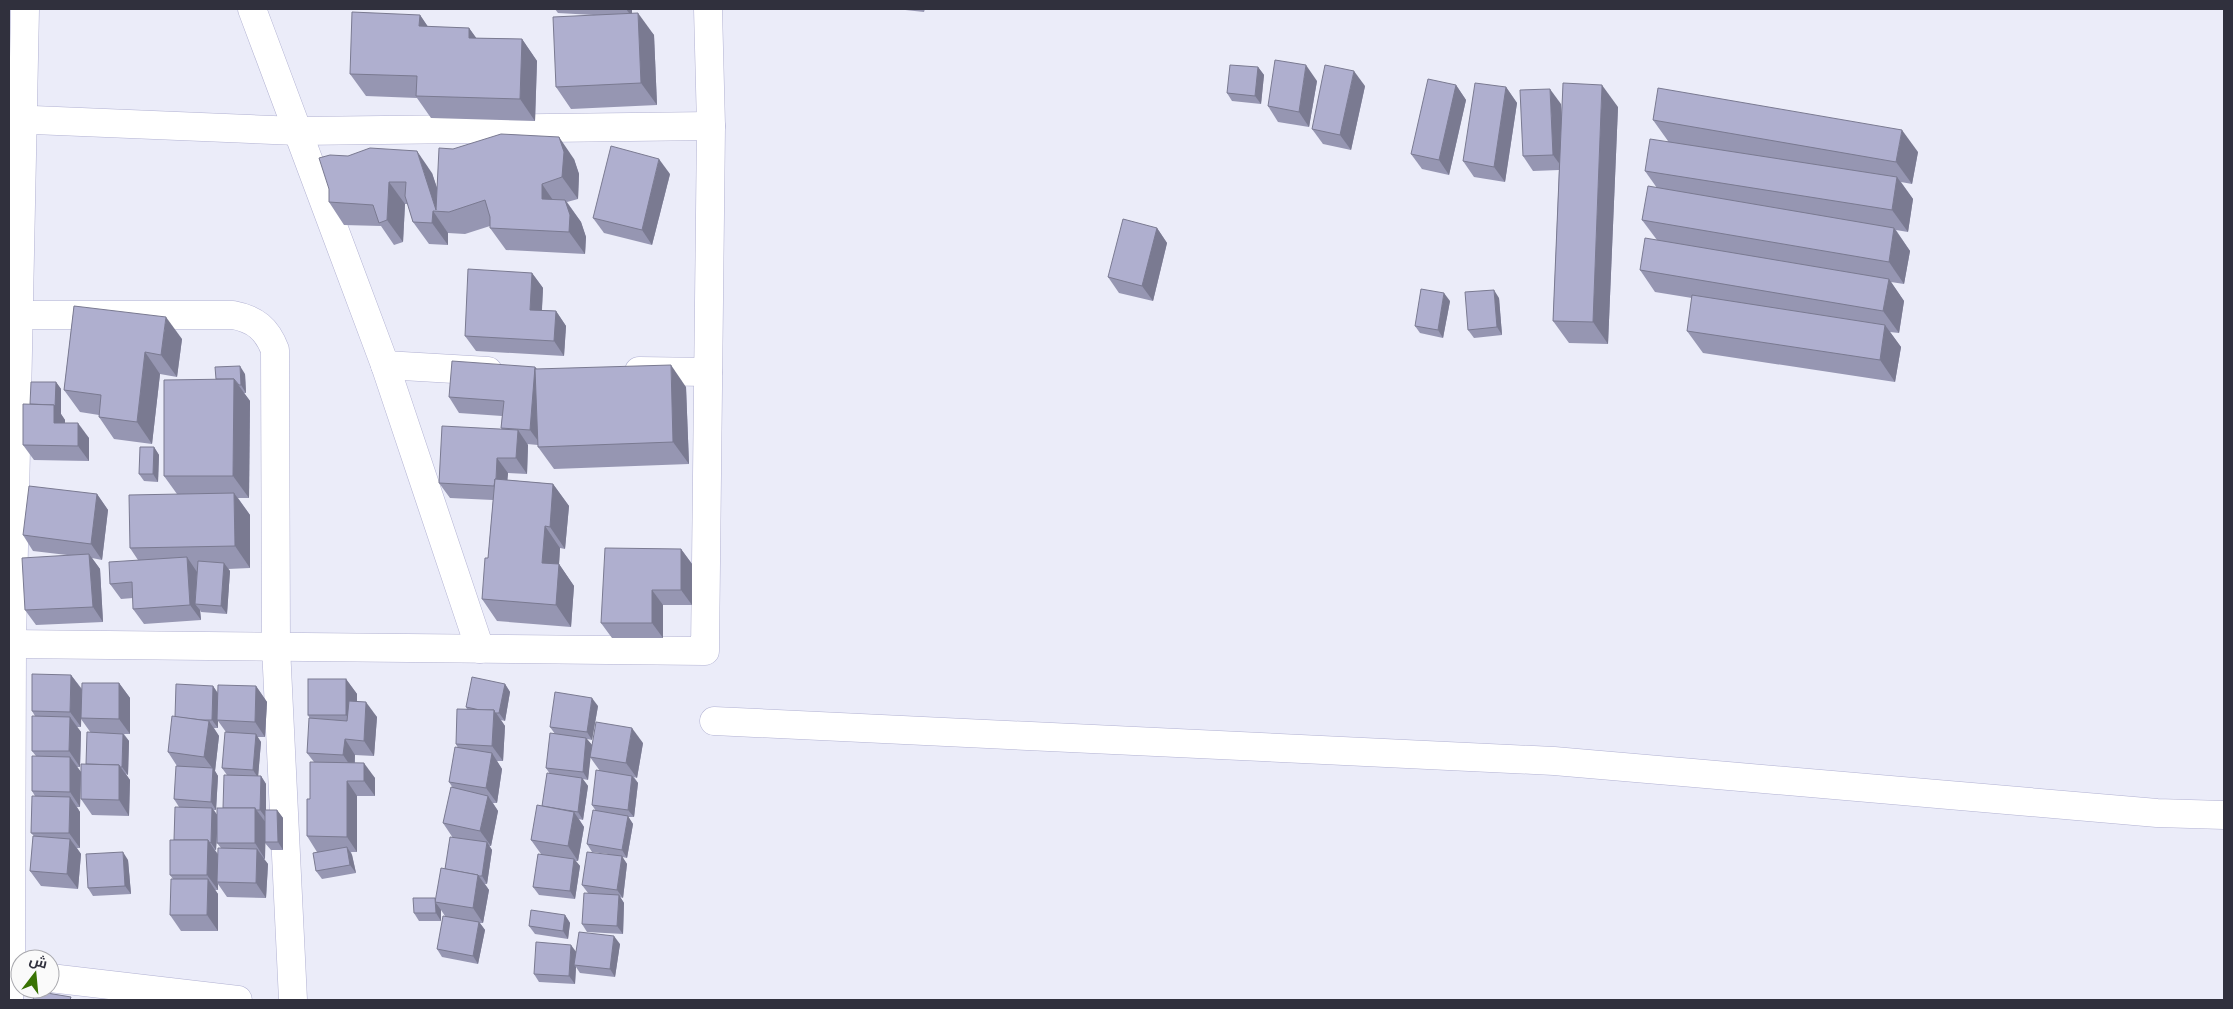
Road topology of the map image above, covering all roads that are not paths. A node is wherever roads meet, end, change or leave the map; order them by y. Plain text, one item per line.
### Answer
1 (25, 9) edge
2 (252, 9) edge
3 (708, 9) edge
4 (16, 119) edge
5 (711, 126) junction
6 (298, 131) junction
7 (19, 315) junction
8 (385, 366) junction
9 (510, 371) edge
10 (619, 371) edge
11 (708, 372) junction
12 (11, 644) edge
13 (276, 647) junction
14 (480, 649) junction
15 (714, 721) dead end
16 (2224, 815) edge
17 (12, 949) edge
18 (60, 979) edge
19 (238, 1000) edge
20 (293, 1000) edge

1 - 4 street
2 - 6 street
3 - 5 street
4 - 6 street
4 - 7 street
5 - 6 street
5 - 11 street
6 - 8 street
7 - 12 street
7 - 13 street
8 - 9 street
8 - 14 street
10 - 11 street
11 - 14 street
12 - 13 street
12 - 17 street
13 - 14 street
13 - 20 street
15 - 16 street
18 - 19 street

